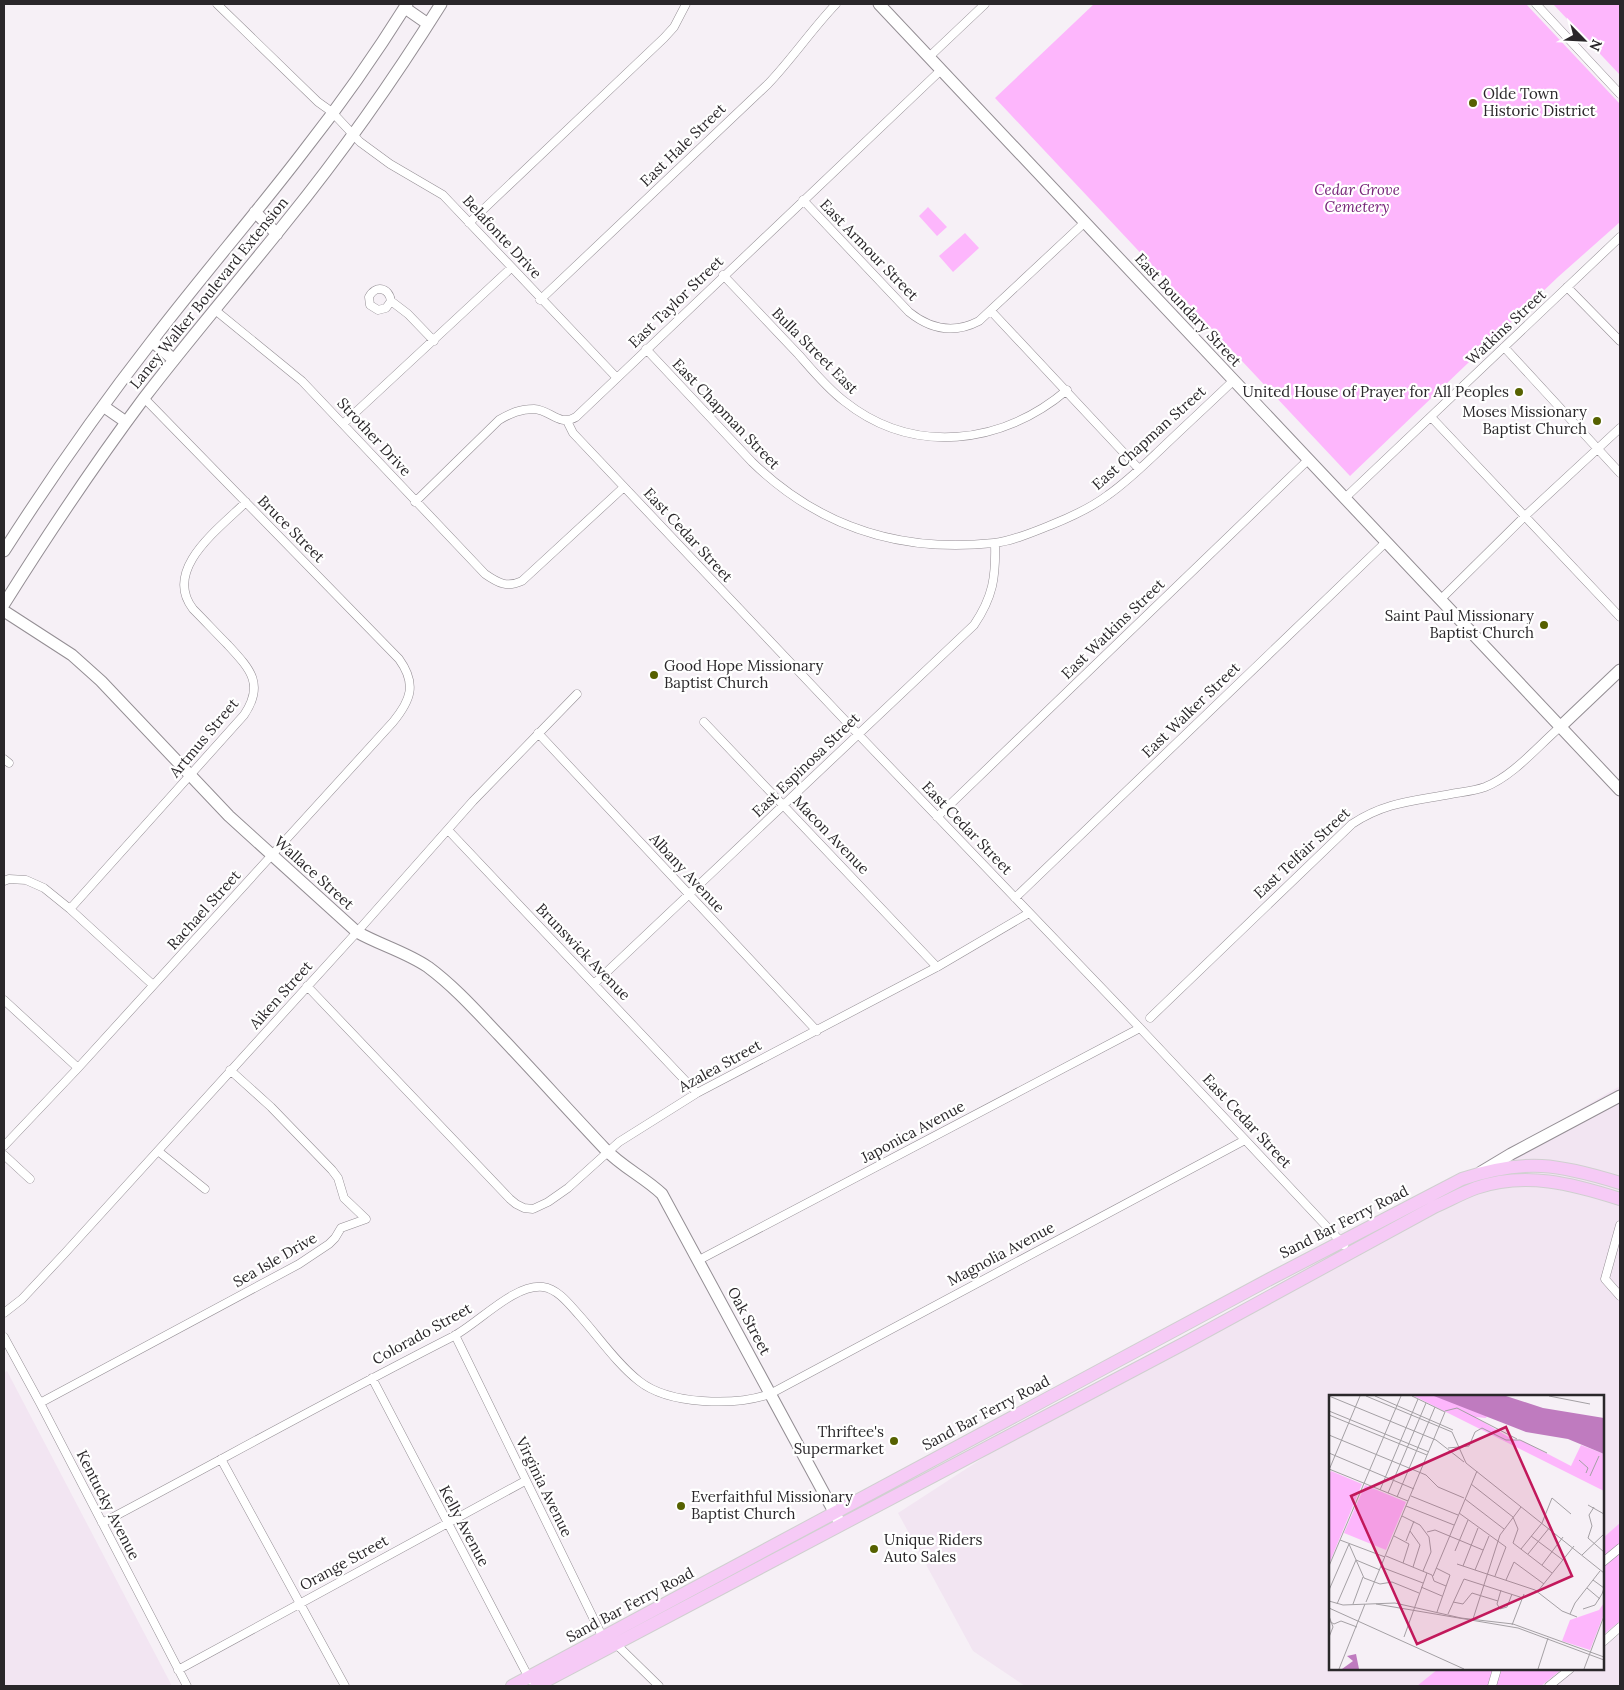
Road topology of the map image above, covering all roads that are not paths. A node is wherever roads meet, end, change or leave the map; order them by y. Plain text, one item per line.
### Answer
1 (217, 4) edge
2 (441, 4) edge
3 (686, 4) edge
4 (836, 4) edge
5 (879, 4) edge
6 (985, 4) edge
7 (1536, 4) edge
8 (406, 6) edge
9 (428, 24) junction
10 (929, 57) junction
11 (941, 70) junction
12 (1620, 94) edge
13 (332, 112) junction
14 (352, 135) junction
15 (803, 200) junction
16 (255, 212) junction
17 (469, 223) junction
18 (1084, 223) junction
19 (277, 234) junction
20 (1620, 237) edge
21 (511, 268) junction
22 (723, 275) junction
23 (1568, 287) junction
24 (540, 300) junction
25 (391, 301) dead end
26 (214, 310) junction
27 (991, 311) junction
28 (152, 341) junction
29 (434, 341) junction
30 (1620, 341) edge
31 (1504, 347) junction
32 (646, 349) junction
33 (174, 360) junction
34 (616, 378) junction
35 (1234, 380) junction
36 (1066, 390) junction
37 (144, 398) junction
38 (103, 406) junction
39 (1431, 417) junction
40 (567, 421) junction
41 (126, 422) junction
42 (343, 424) junction
43 (1620, 428) edge
44 (1598, 449) junction
45 (1308, 460) junction
46 (1139, 469) junction
47 (1620, 472) edge
48 (624, 487) junction
49 (1345, 498) junction
50 (246, 502) junction
51 (415, 502) junction
52 (1525, 516) junction
53 (1386, 542) junction
54 (995, 543) junction
55 (4, 551) edge
56 (1440, 600) junction
57 (4, 604) edge
58 (4, 611) edge
59 (1620, 617) edge
60 (1620, 670) edge
61 (410, 684) joint
62 (577, 694) dead end
63 (704, 722) dead end
64 (1560, 727) junction
65 (538, 733) junction
66 (858, 734) junction
67 (192, 775) junction
68 (1620, 790) edge
69 (783, 806) junction
70 (937, 817) junction
71 (448, 830) junction
72 (272, 856) junction
73 (4, 881) edge
74 (689, 894) junction
75 (1015, 898) junction
76 (70, 909) junction
77 (1029, 913) junction
78 (357, 932) junction
79 (937, 967) junction
80 (594, 984) junction
81 (153, 985) junction
82 (307, 986) junction
83 (4, 1000) edge
84 (1150, 1018) dead end
85 (1140, 1028) junction
86 (817, 1031) junction
87 (78, 1068) junction
88 (230, 1070) junction
89 (697, 1093) junction
90 (1620, 1096) edge
91 (1245, 1140) junction
92 (4, 1146) edge
93 (158, 1151) junction
94 (607, 1151) junction
95 (4, 1155) edge
96 (1478, 1174) junction
97 (30, 1179) dead end
98 (1620, 1184) edge
99 (206, 1189) dead end
100 (1620, 1198) edge
101 (1620, 1225) edge
102 (1341, 1242) junction
103 (1350, 1253) junction
104 (699, 1260) junction
105 (1620, 1296) edge
106 (4, 1313) edge
107 (455, 1335) junction
108 (4, 1337) edge
109 (372, 1378) junction
110 (770, 1394) junction
111 (40, 1403) junction
112 (221, 1459) junction
113 (525, 1481) junction
114 (838, 1519) junction
115 (447, 1522) junction
116 (102, 1523) junction
117 (1620, 1548) edge
118 (1604, 1561) edge
119 (299, 1603) junction
120 (1620, 1627) edge
121 (603, 1638) junction
122 (1604, 1641) edge
123 (616, 1644) junction
124 (178, 1670) junction
125 (1497, 1670) edge
126 (1569, 1670) edge
127 (533, 1683) edge
128 (187, 1686) edge
129 (346, 1686) edge
130 (512, 1686) edge
131 (659, 1686) edge
132 (1492, 1686) edge
133 (1549, 1686) edge

1 - 13 street, Belafonte Drive
2 - 9 main road, Laney Walker Boulevard Extension
3 - 17 street
4 - 24 street, East Hale Street
5 - 10 main road, East Boundary Street
6 - 10 street
7 - 12 street
8 - 9 main road
8 - 13 main road, Laney Walker Boulevard Extension
9 - 14 main road, Laney Walker Boulevard Extension
10 - 11 main road, East Boundary Street
11 - 15 street, East Taylor Street
11 - 18 main road, East Boundary Street
13 - 14 street, Belafonte Drive
13 - 16 main road, Laney Walker Boulevard Extension
14 - 17 street, Belafonte Drive
14 - 19 main road, Laney Walker Boulevard Extension
15 - 22 street, East Taylor Street
15 - 27 street, East Armour Street
16 - 19 main road
16 - 28 main road, Laney Walker Boulevard Extension
17 - 21 street, Belafonte Drive
18 - 27 street, East Armour Street
18 - 35 main road, East Boundary Street
19 - 26 main road, Laney Walker Boulevard Extension
20 - 23 street, Watkins Street
21 - 24 street, Belafonte Drive
21 - 29 street
22 - 32 street, East Taylor Street
22 - 36 street, Bulla Street East
23 - 30 street
23 - 31 street, Watkins Street
24 - 34 street, Belafonte Drive
25 - 29 street
26 - 33 main road, Laney Walker Boulevard Extension
26 - 42 street, Strother Drive
27 - 36 street
28 - 33 main road
28 - 38 main road, Laney Walker Boulevard Extension
29 - 42 street
31 - 39 street, Watkins Street
31 - 44 street
32 - 34 street, East Taylor Street
32 - 54 street, East Chapman Street
33 - 37 main road, Laney Walker Boulevard Extension
34 - 40 street, East Taylor Street
35 - 45 main road, East Boundary Street
35 - 46 street, East Chapman Street
36 - 46 street
37 - 41 main road, Laney Walker Boulevard Extension
37 - 50 street, Bruce Street
38 - 41 main road
38 - 55 main road, Laney Walker Boulevard Extension
39 - 49 street, Watkins Street
39 - 52 street
40 - 48 street, East Cedar Street
40 - 51 street
41 - 57 main road, Laney Walker Boulevard Extension
42 - 51 street, Strother Drive
43 - 44 street
44 - 47 street
44 - 52 street
45 - 49 main road, East Boundary Street
45 - 70 street, East Watkins Street
46 - 54 street, East Chapman Street
48 - 51 street, Strother Drive
48 - 66 street, East Cedar Street
49 - 53 main road, East Boundary Street
50 - 61 street, Bruce Street
50 - 67 street, Artmus Street
52 - 56 street
52 - 59 street
53 - 56 main road, East Boundary Street
53 - 75 street, East Walker Street
54 - 66 street, East Espinosa Street
56 - 64 main road, East Boundary Street
58 - 67 main road, Wallace Street
60 - 64 main road, East Telfair Street
61 - 72 street, Rachael Street
62 - 65 street, Aiken Street
63 - 69 street, Macon Avenue
64 - 68 main road, East Boundary Street
64 - 84 street, East Telfair Street
65 - 71 street, Aiken Street
65 - 74 street, Albany Avenue
66 - 69 street, East Espinosa Street
66 - 70 street, East Cedar Street
67 - 72 main road, Wallace Street
67 - 76 street, Artmus Street
69 - 74 street, East Espinosa Street
69 - 79 street, Macon Avenue
70 - 75 street, East Cedar Street
71 - 78 street, Aiken Street
71 - 80 street, Brunswick Avenue
72 - 78 main road, Wallace Street
72 - 81 street, Rachael Street
73 - 76 street
74 - 80 street, East Espinosa Street
74 - 86 street, Albany Avenue
75 - 77 street, East Cedar Street
76 - 81 street
77 - 79 street, Azalea Street
77 - 85 street, East Cedar Street
78 - 82 street, Aiken Street
78 - 94 main road, Wallace Street
79 - 86 street, Azalea Street
80 - 89 street, Brunswick Avenue
81 - 87 street, Rachael Street
82 - 88 street, Aiken Street
82 - 94 street, Azalea Street
83 - 87 street
85 - 91 street, East Cedar Street
85 - 104 street, Japonica Avenue
86 - 89 street, Azalea Street
87 - 92 street, Rachael Street
88 - 93 street, Aiken Street
88 - 111 street, Sea Isle Drive
89 - 94 street, Azalea Street
90 - 96 main road
91 - 102 street, East Cedar Street
91 - 110 street, Magnolia Avenue
93 - 99 street
93 - 106 street, Aiken Street
94 - 104 main road, Oak Street
95 - 97 street
96 - 98 main road, Sand Bar Ferry Road
96 - 102 main road, Sand Bar Ferry Road
100 - 103 main road, Sand Bar Ferry Road
101 - 105 street
102 - 103 street, East Cedar Street
102 - 114 main road, Sand Bar Ferry Road
103 - 114 main road, Sand Bar Ferry Road
104 - 110 main road, Oak Street
107 - 109 street, Colorado Street
107 - 110 street, Colorado Street
107 - 113 street, Virginia Avenue
108 - 111 street, Kentucky Avenue
109 - 112 street, Colorado Street
109 - 115 street, Kelly Avenue
110 - 114 main road, Oak Street
111 - 116 street, Kentucky Avenue
112 - 116 street, Colorado Street
112 - 119 street
113 - 115 street, Orange Street
113 - 121 street, Virginia Avenue
114 - 121 main road, Sand Bar Ferry Road
114 - 123 main road, Sand Bar Ferry Road
115 - 119 street, Orange Street
115 - 127 street, Kelly Avenue
116 - 124 street, Kentucky Avenue
117 - 118 street
119 - 124 street, Orange Street
119 - 129 street
120 - 122 street
121 - 123 street
121 - 127 main road, Sand Bar Ferry Road
123 - 127 main road, Sand Bar Ferry Road
123 - 131 street
124 - 128 street, Kentucky Avenue
125 - 132 street
126 - 133 street
127 - 130 main road, Sand Bar Ferry Road

